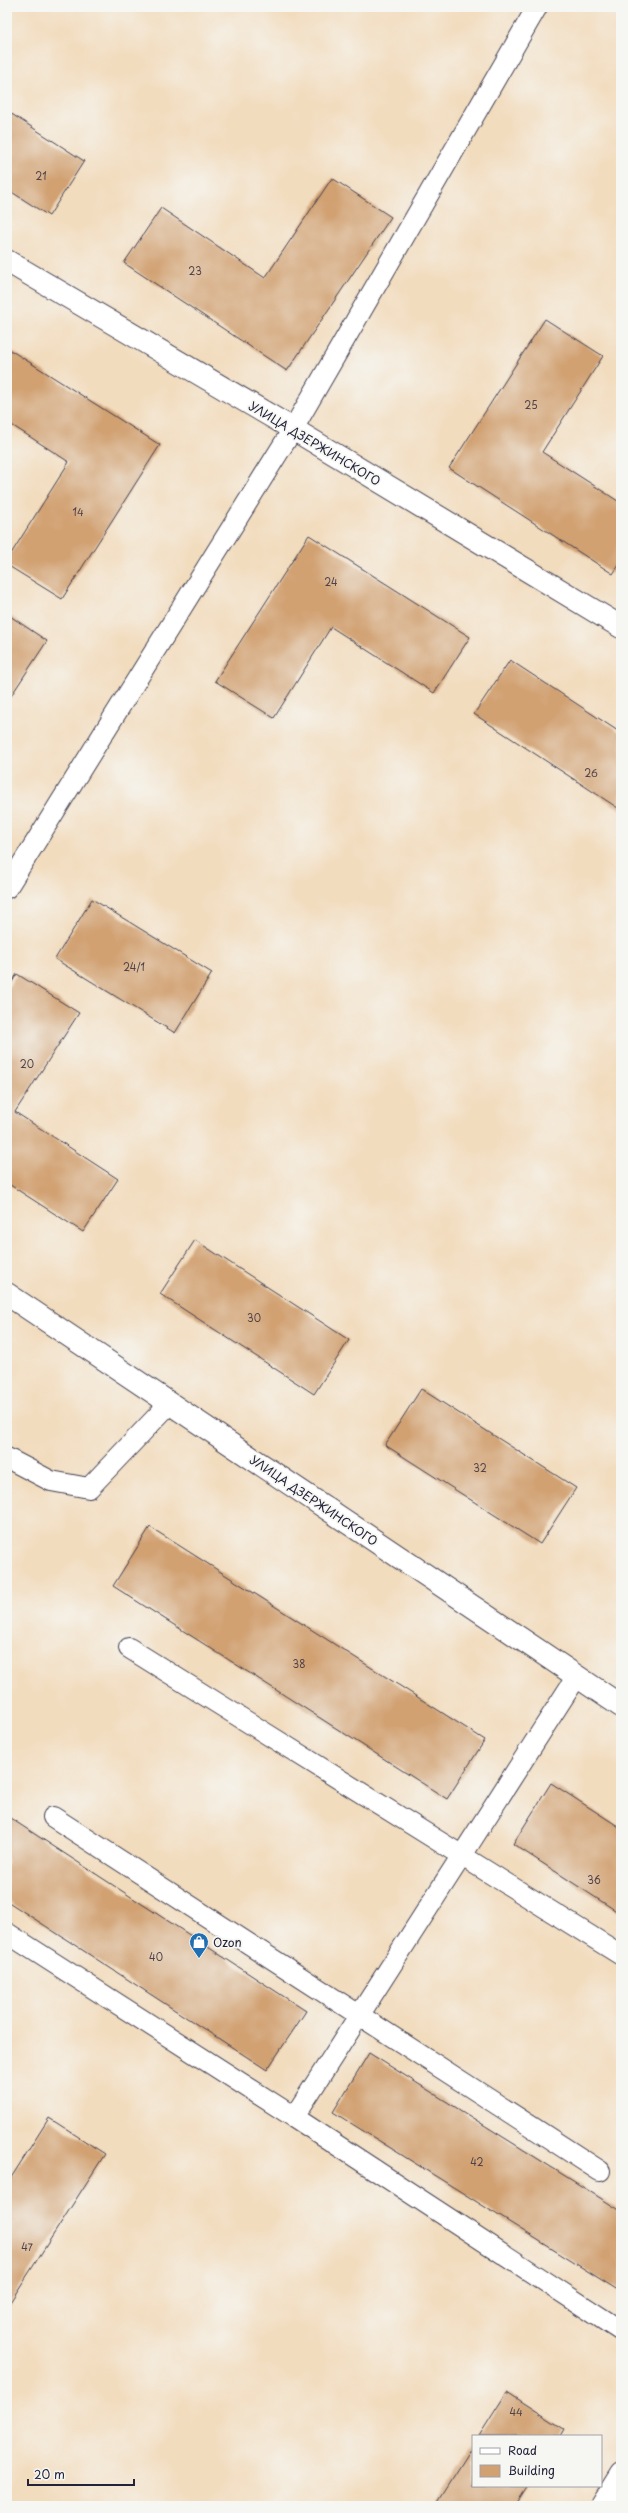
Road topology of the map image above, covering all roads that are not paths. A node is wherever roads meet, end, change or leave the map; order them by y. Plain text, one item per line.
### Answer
1 (537, 7) edge
2 (7, 261) edge
3 (292, 429) junction
4 (621, 627) edge
5 (7, 888) edge
6 (7, 1294) edge
7 (170, 1403) junction
8 (7, 1458) edge
9 (129, 1648) dead end
10 (576, 1676) junction
11 (621, 1706) edge
12 (53, 1817) dead end
13 (462, 1856) junction
14 (7, 1933) edge
15 (621, 1955) edge
16 (360, 2015) junction
17 (294, 2117) junction
18 (600, 2171) dead end
19 (621, 2331) edge
20 (621, 2474) edge
21 (601, 2506) edge

1 - 3 lane
2 - 3 street, УЛИЦА ДЗЕРЖИНСКОГО
3 - 4 street, УЛИЦА ДЗЕРЖИНСКОГО
3 - 5 lane
6 - 7 street, УЛИЦА ДЗЕРЖИНСКОГО
7 - 8 lane
7 - 10 street, УЛИЦА ДЗЕРЖИНСКОГО
9 - 13 lane
10 - 11 street, УЛИЦА ДЗЕРЖИНСКОГО
10 - 13 lane
12 - 16 lane
13 - 15 lane
13 - 16 lane
14 - 17 lane
16 - 17 lane
16 - 18 lane
17 - 19 lane
20 - 21 street

